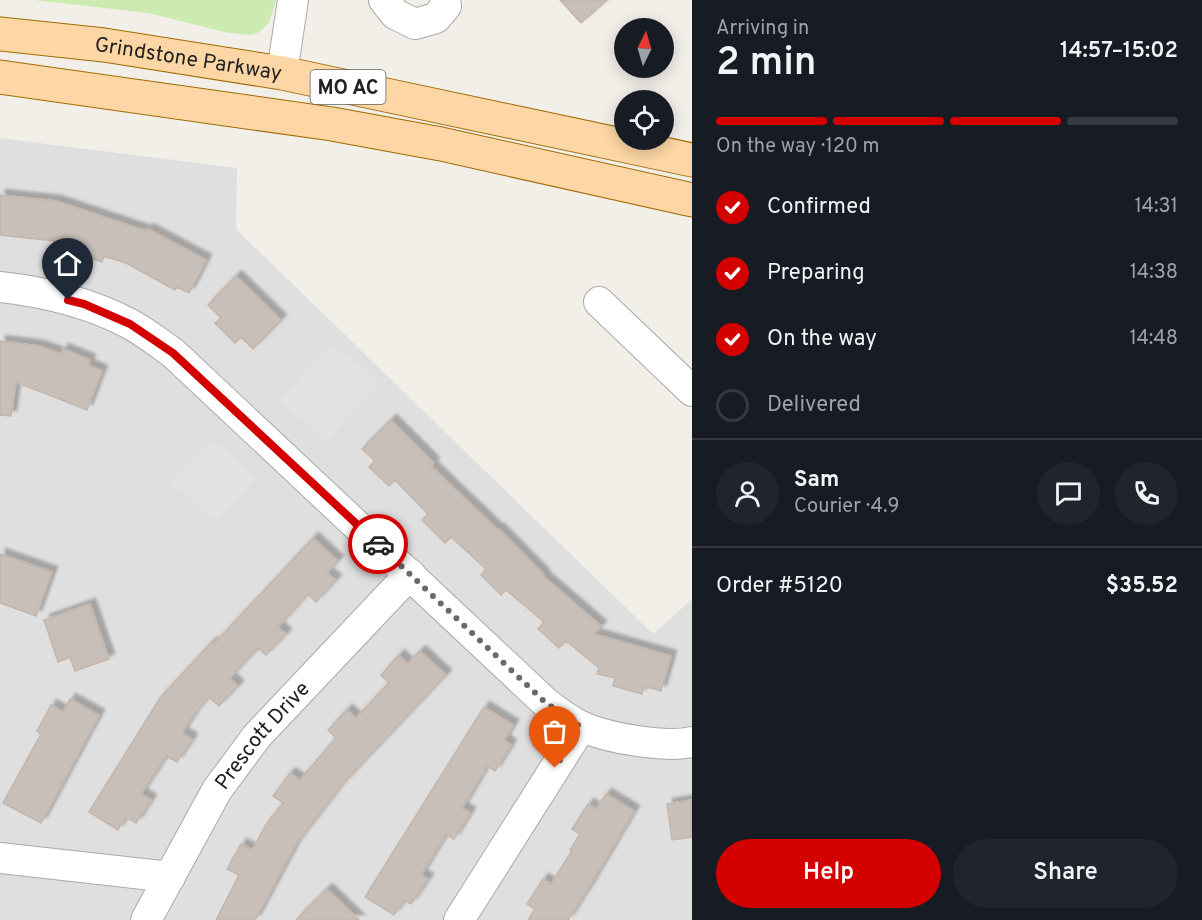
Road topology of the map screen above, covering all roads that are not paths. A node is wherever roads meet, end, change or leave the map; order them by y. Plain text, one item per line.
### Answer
1 (293, 0) edge
2 (384, 0) edge
3 (445, 0) edge
4 (0, 34) edge
5 (282, 73) junction
6 (0, 77) edge
7 (692, 160) edge
8 (692, 200) edge
9 (0, 286) edge
10 (599, 302) dead end
11 (692, 391) edge
12 (410, 574) junction
13 (581, 727) junction
14 (692, 742) edge
15 (0, 858) edge
16 (170, 877) junction
17 (146, 920) edge
18 (459, 920) edge

1 - 5 street
2 - 3 street
4 - 5 main road, Grindstone Parkway / MO AC
5 - 7 main road, Grindstone Parkway / MO AC
6 - 8 main road, Grindstone Parkway / MO AC
9 - 12 street
10 - 11 street
12 - 13 street
12 - 16 street, Prescott Drive
13 - 14 street
13 - 18 street
15 - 16 street
16 - 17 street, Prescott Drive

